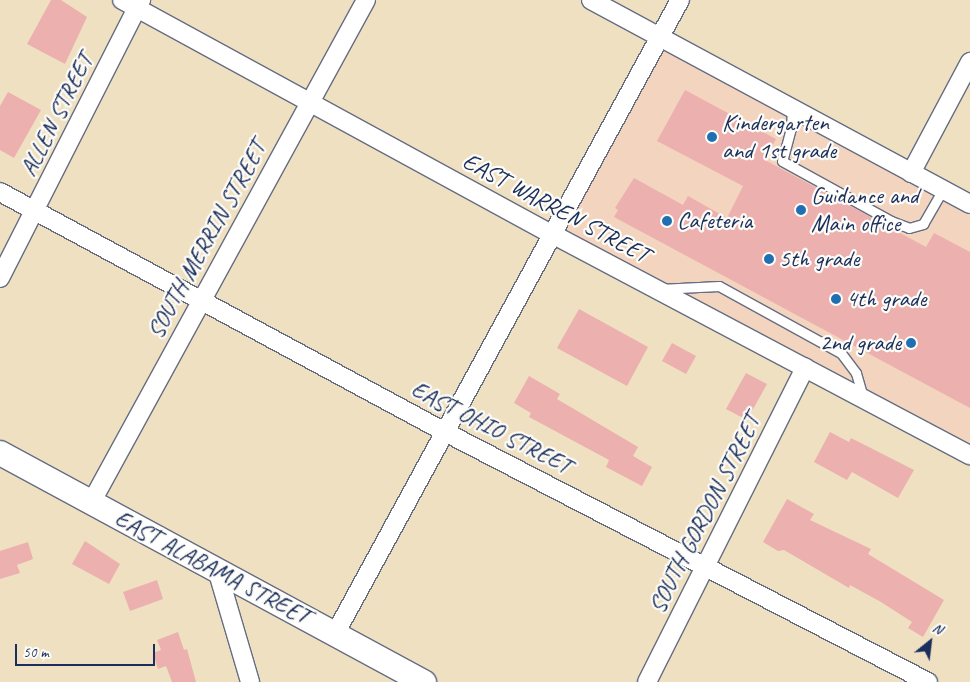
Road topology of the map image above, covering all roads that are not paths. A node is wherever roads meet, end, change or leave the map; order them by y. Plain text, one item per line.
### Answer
1 (366, 0) edge
2 (590, 0) edge
3 (680, 0) edge
4 (133, 3) edge
5 (659, 38) junction
6 (970, 62) edge
7 (310, 102) junction
8 (792, 109) junction
9 (911, 173) junction
10 (946, 191) junction
11 (0, 192) edge
12 (970, 204) edge
13 (35, 212) junction
14 (552, 234) junction
15 (0, 278) edge
16 (657, 289) junction
17 (200, 303) junction
18 (805, 368) junction
19 (863, 398) junction
20 (445, 432) junction
21 (0, 453) edge
22 (970, 455) edge
23 (92, 503) junction
24 (706, 566) junction
25 (218, 573) junction
26 (335, 634) junction
27 (250, 682) edge
28 (424, 682) edge
29 (647, 682) edge
30 (928, 682) edge

1 - 7 street, SOUTH MERRIN STREET
2 - 5 street
3 - 5 street
4 - 7 street, EAST WARREN STREET
4 - 13 street, ALLEN STREET
5 - 8 street
5 - 14 street
6 - 9 street
7 - 14 street, EAST WARREN STREET
7 - 17 street, SOUTH MERRIN STREET
8 - 9 street
8 - 10 lane
9 - 10 street
10 - 12 street
11 - 13 street, EAST OHIO STREET
13 - 15 street, ALLEN STREET
13 - 17 street, EAST OHIO STREET
14 - 16 street, EAST WARREN STREET
14 - 20 street
16 - 18 street, EAST WARREN STREET
16 - 19 lane
17 - 20 street, EAST OHIO STREET
17 - 23 street, SOUTH MERRIN STREET
18 - 19 street, EAST WARREN STREET
18 - 24 street, SOUTH GORDON STREET
19 - 22 street, EAST WARREN STREET
20 - 24 street, EAST OHIO STREET
20 - 26 street
21 - 23 street, EAST ALABAMA STREET
23 - 25 street, EAST ALABAMA STREET
24 - 29 street, SOUTH GORDON STREET
24 - 30 street, EAST OHIO STREET
25 - 26 street, EAST ALABAMA STREET
25 - 27 street
26 - 28 street, EAST ALABAMA STREET

